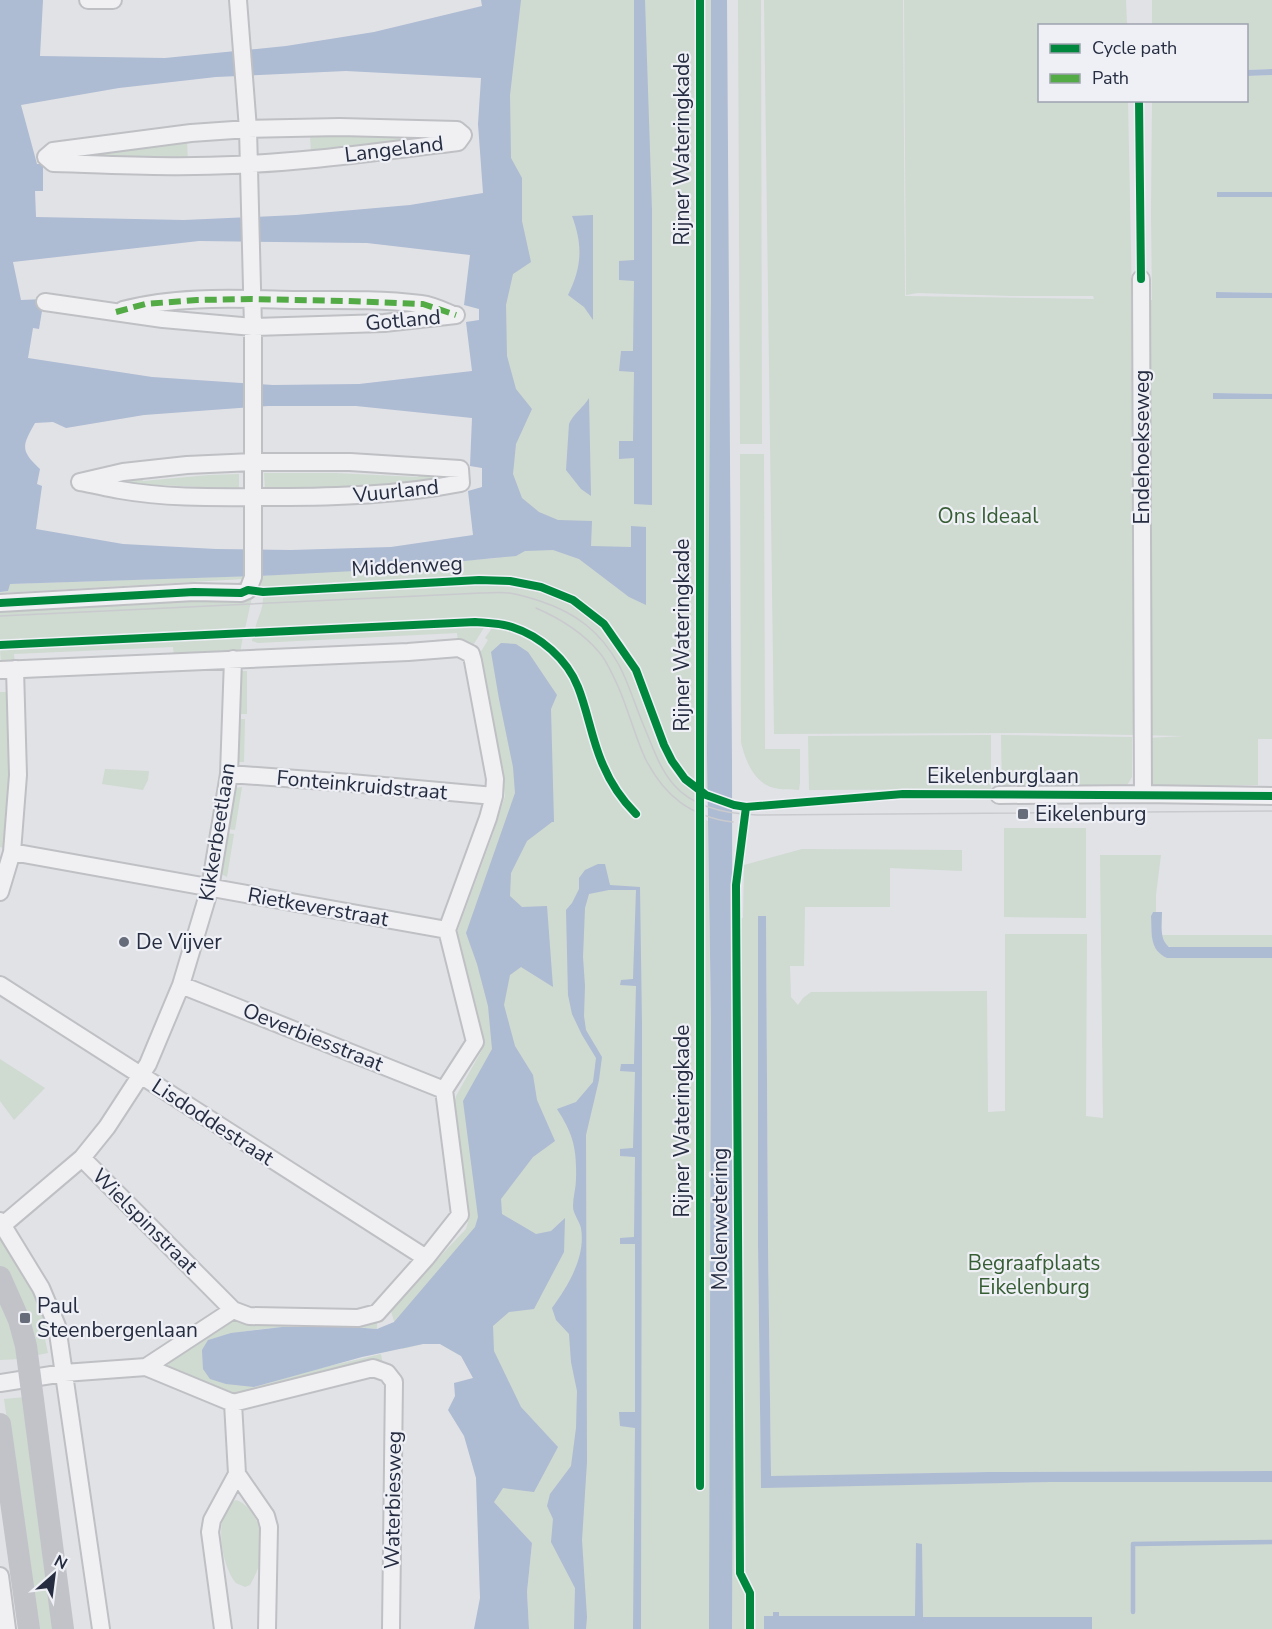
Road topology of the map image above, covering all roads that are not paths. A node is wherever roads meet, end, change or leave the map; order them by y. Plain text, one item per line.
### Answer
1 (89, 0) edge
2 (113, 0) edge
3 (238, 0) edge
4 (248, 129) junction
5 (249, 164) junction
6 (1141, 279) dead end
7 (252, 299) junction
8 (45, 302) dead end
9 (116, 312) junction
10 (253, 327) junction
11 (253, 462) junction
12 (253, 497) junction
13 (0, 603) edge
14 (233, 659) junction
15 (7, 669) edge
16 (229, 774) junction
17 (1143, 794) junction
18 (999, 795) dead end
19 (494, 796) junction
20 (1272, 796) edge
21 (12, 852) junction
22 (210, 888) junction
23 (0, 892) edge
24 (447, 930) junction
25 (0, 985) edge
26 (181, 985) junction
27 (141, 1076) junction
28 (444, 1090) junction
29 (82, 1158) junction
30 (1, 1223) edge
31 (426, 1258) junction
32 (0, 1277) edge
33 (233, 1310) junction
34 (146, 1367) junction
35 (64, 1373) junction
36 (30, 1378) junction
37 (0, 1383) edge
38 (233, 1403) junction
39 (0, 1424) edge
40 (237, 1474) junction
41 (0, 1576) edge
42 (7, 1629) edge
43 (29, 1629) edge
44 (63, 1629) edge
45 (100, 1629) edge
46 (223, 1629) edge
47 (267, 1629) edge
48 (391, 1629) edge

1 - 2 street
3 - 4 street
4 - 5 street
4 - 5 street, Langeland
4 - 5 street, Langeland
5 - 7 street
6 - 17 street, Endehoekseweg
7 - 9 street, Gotland
7 - 10 street
7 - 10 street, Gotland
8 - 9 street, Gotland
9 - 10 street, Gotland
10 - 11 street
11 - 12 street
11 - 12 street, Vuurland
11 - 12 street, Vuurland
12 - 13 street
14 - 15 street
14 - 16 street, Kikkerbeetlaan
14 - 19 street
15 - 21 street
16 - 19 street, Fonteinkruidstraat
16 - 22 street, Kikkerbeetlaan
17 - 18 street, Eikelenburglaan
17 - 20 street, Eikelenburglaan
19 - 24 street
21 - 22 street, Rietkeverstraat
21 - 23 street
22 - 24 street, Rietkeverstraat
22 - 26 street, Kikkerbeetlaan
24 - 28 street
25 - 27 street, Lisdoddestraat
26 - 27 street, Kikkerbeetlaan
26 - 28 street, Oeverbiesstraat
27 - 29 street, Kikkerbeetlaan
27 - 31 street, Lisdoddestraat
28 - 31 street
29 - 30 street, Kikkerbeetlaan
29 - 33 street, Wielspinstraat
30 - 35 street
31 - 33 street
32 - 36 street
33 - 34 street
34 - 35 street
34 - 38 street
35 - 36 street
35 - 45 street
36 - 37 street
36 - 44 street
38 - 40 street
38 - 48 street, Waterbiesweg
39 - 43 street
40 - 46 street
40 - 47 street
41 - 42 street

